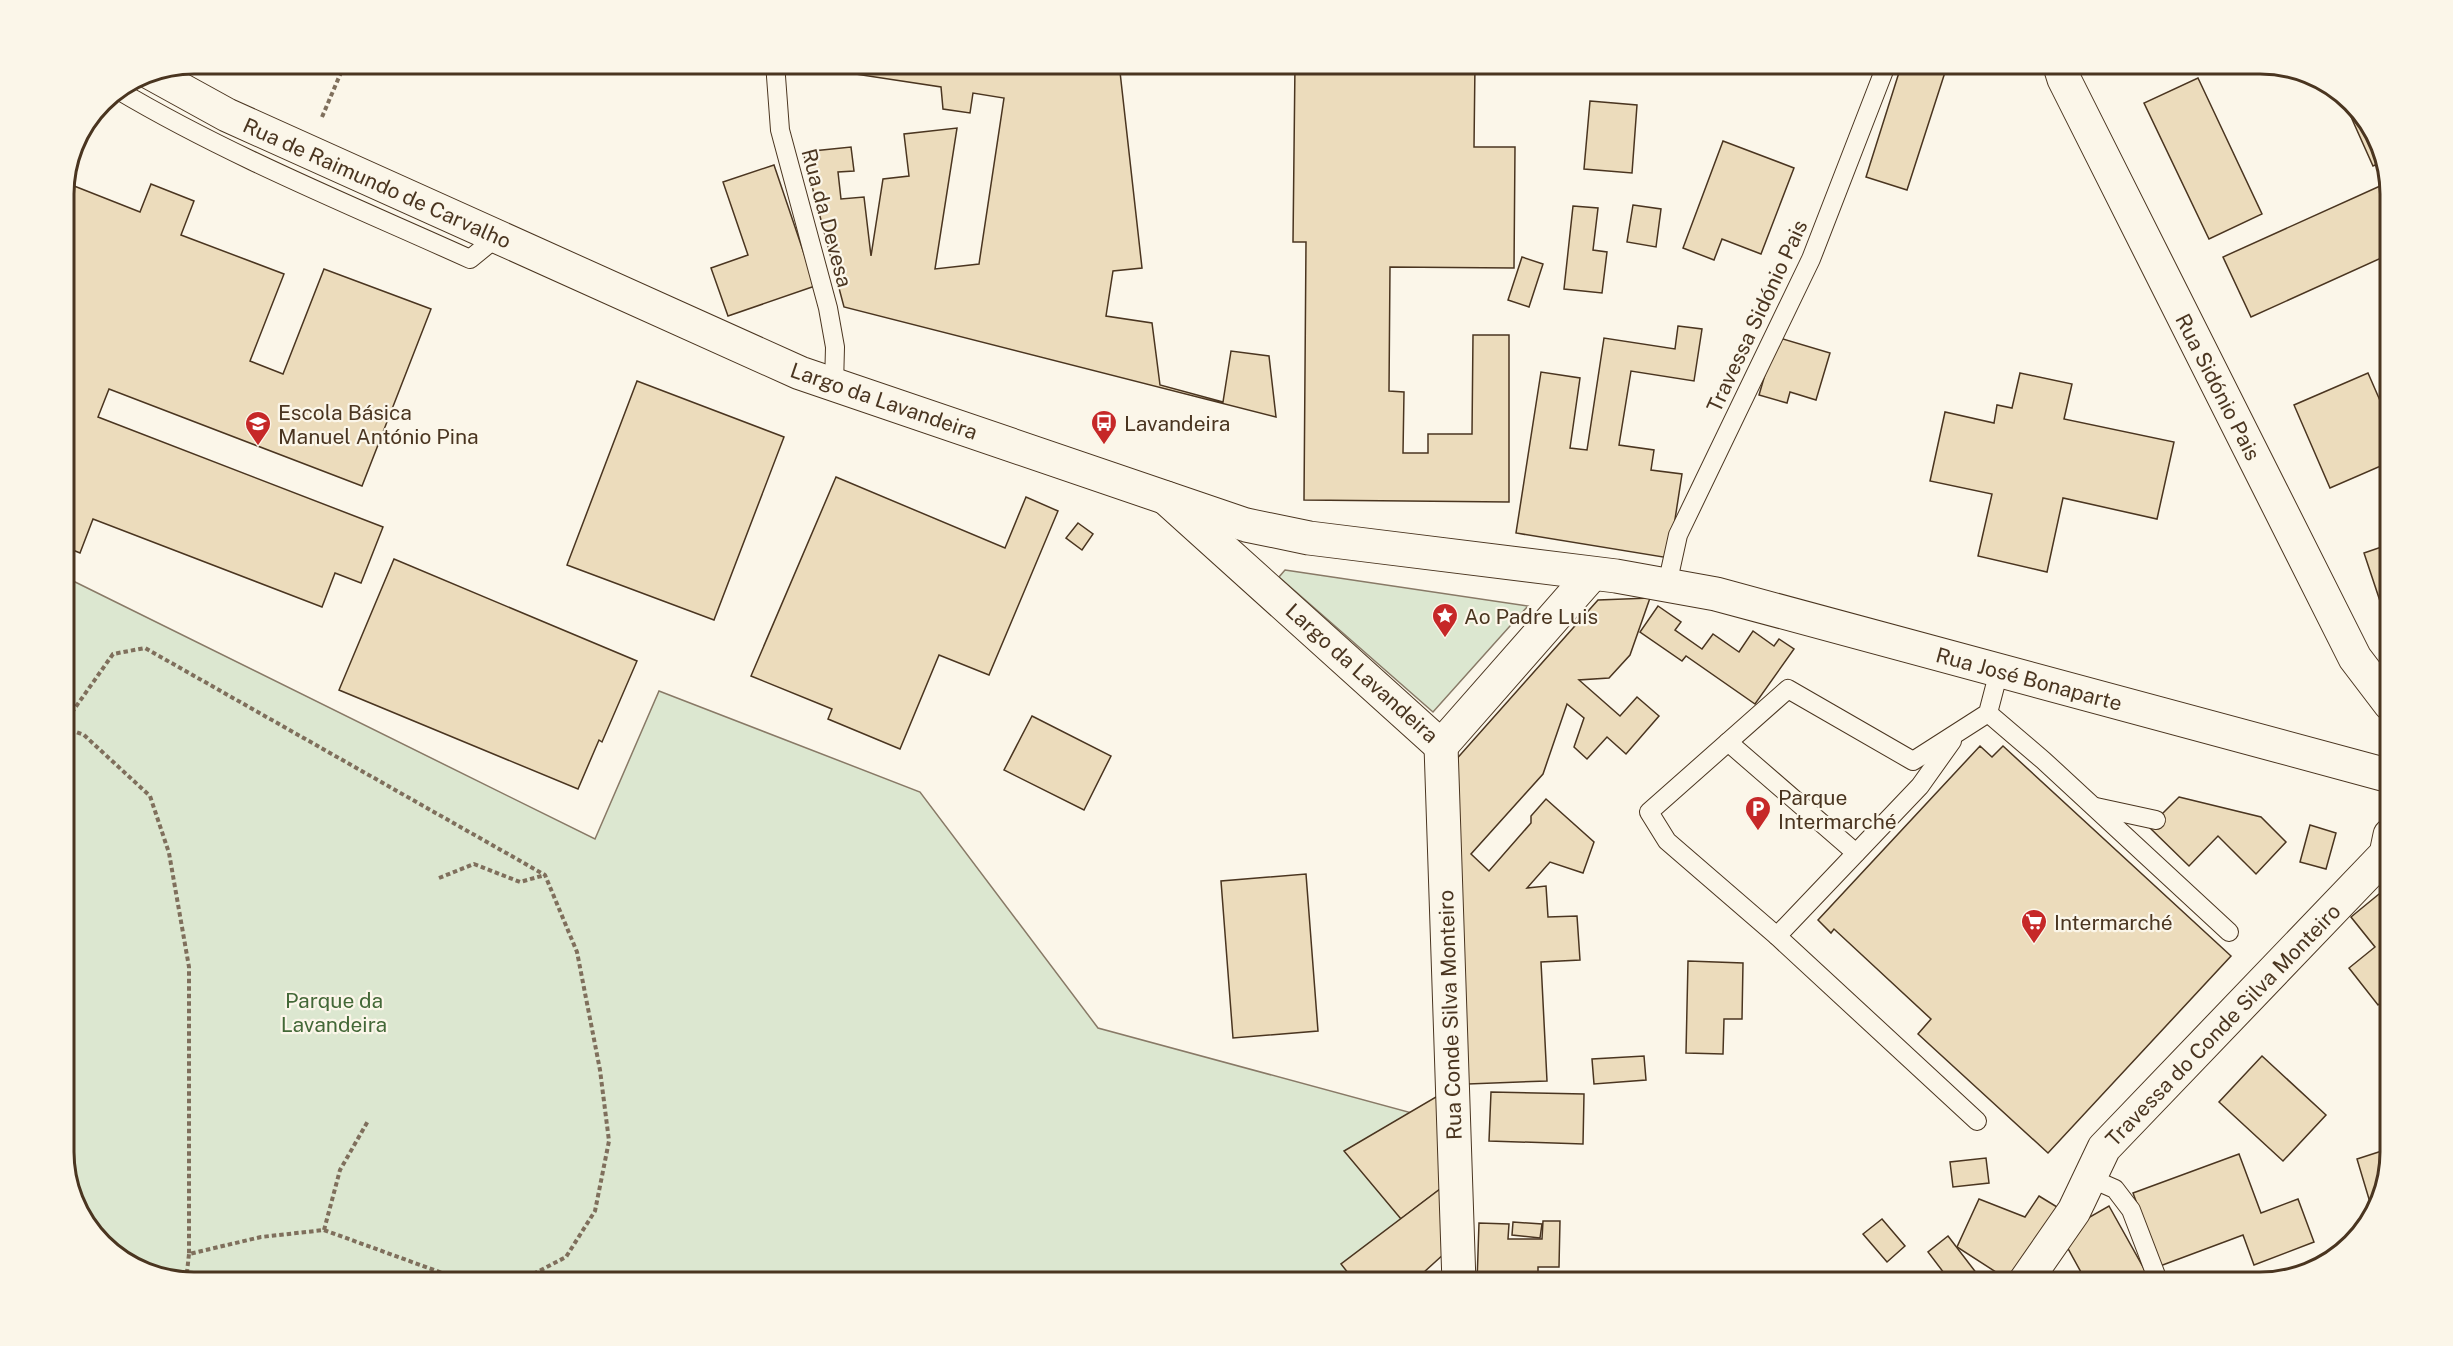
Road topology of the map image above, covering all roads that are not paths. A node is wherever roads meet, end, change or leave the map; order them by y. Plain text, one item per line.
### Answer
1 (776, 74) edge
2 (1883, 74) edge
3 (2062, 74) edge
4 (161, 78) edge
5 (126, 95) edge
6 (497, 237) junction
7 (608, 288) joint
8 (834, 384) junction
9 (1166, 498) junction
10 (1592, 574) junction
11 (1667, 585) junction
12 (1999, 671) junction
13 (2380, 690) edge
14 (1988, 713) junction
15 (1957, 733) junction
16 (1728, 742) junction
17 (1441, 746) junction
18 (2380, 773) edge
19 (2094, 806) junction
20 (2156, 820) dead end
21 (1856, 853) junction
22 (2380, 861) edge
23 (2229, 932) dead end
24 (1777, 936) junction
25 (1977, 1121) dead end
26 (2090, 1178) junction
27 (1459, 1273) edge
28 (2031, 1273) edge
29 (2155, 1273) edge

1 - 8 lane, Rua da Devesa
2 - 11 lane, Travessa Sidónio Pais
3 - 13 street, Rua Sidónio Pais
4 - 6 street, Rua de Raimundo de Carvalho
5 - 6 lane
6 - 7 street, Rua de Raimundo de Carvalho
7 - 8 street, Largo da Lavandeira
8 - 9 street, Largo da Lavandeira
9 - 10 street, Largo da Lavandeira
9 - 17 street, Largo da Lavandeira
10 - 11 street, Largo da Lavandeira
10 - 17 street, Largo da Lavandeira
11 - 12 street, Rua José Bonaparte
12 - 14 lane
12 - 18 street, Rua José Bonaparte
14 - 15 lane
14 - 19 lane
15 - 16 lane
15 - 21 lane
16 - 21 lane
16 - 24 lane
17 - 27 street, Rua Conde Silva Monteiro
19 - 20 lane
19 - 23 lane
21 - 24 lane
22 - 26 street, Travessa do Conde Silva Monteiro
24 - 25 lane
26 - 28 street, Travessa do Conde Silva Monteiro
26 - 29 lane

